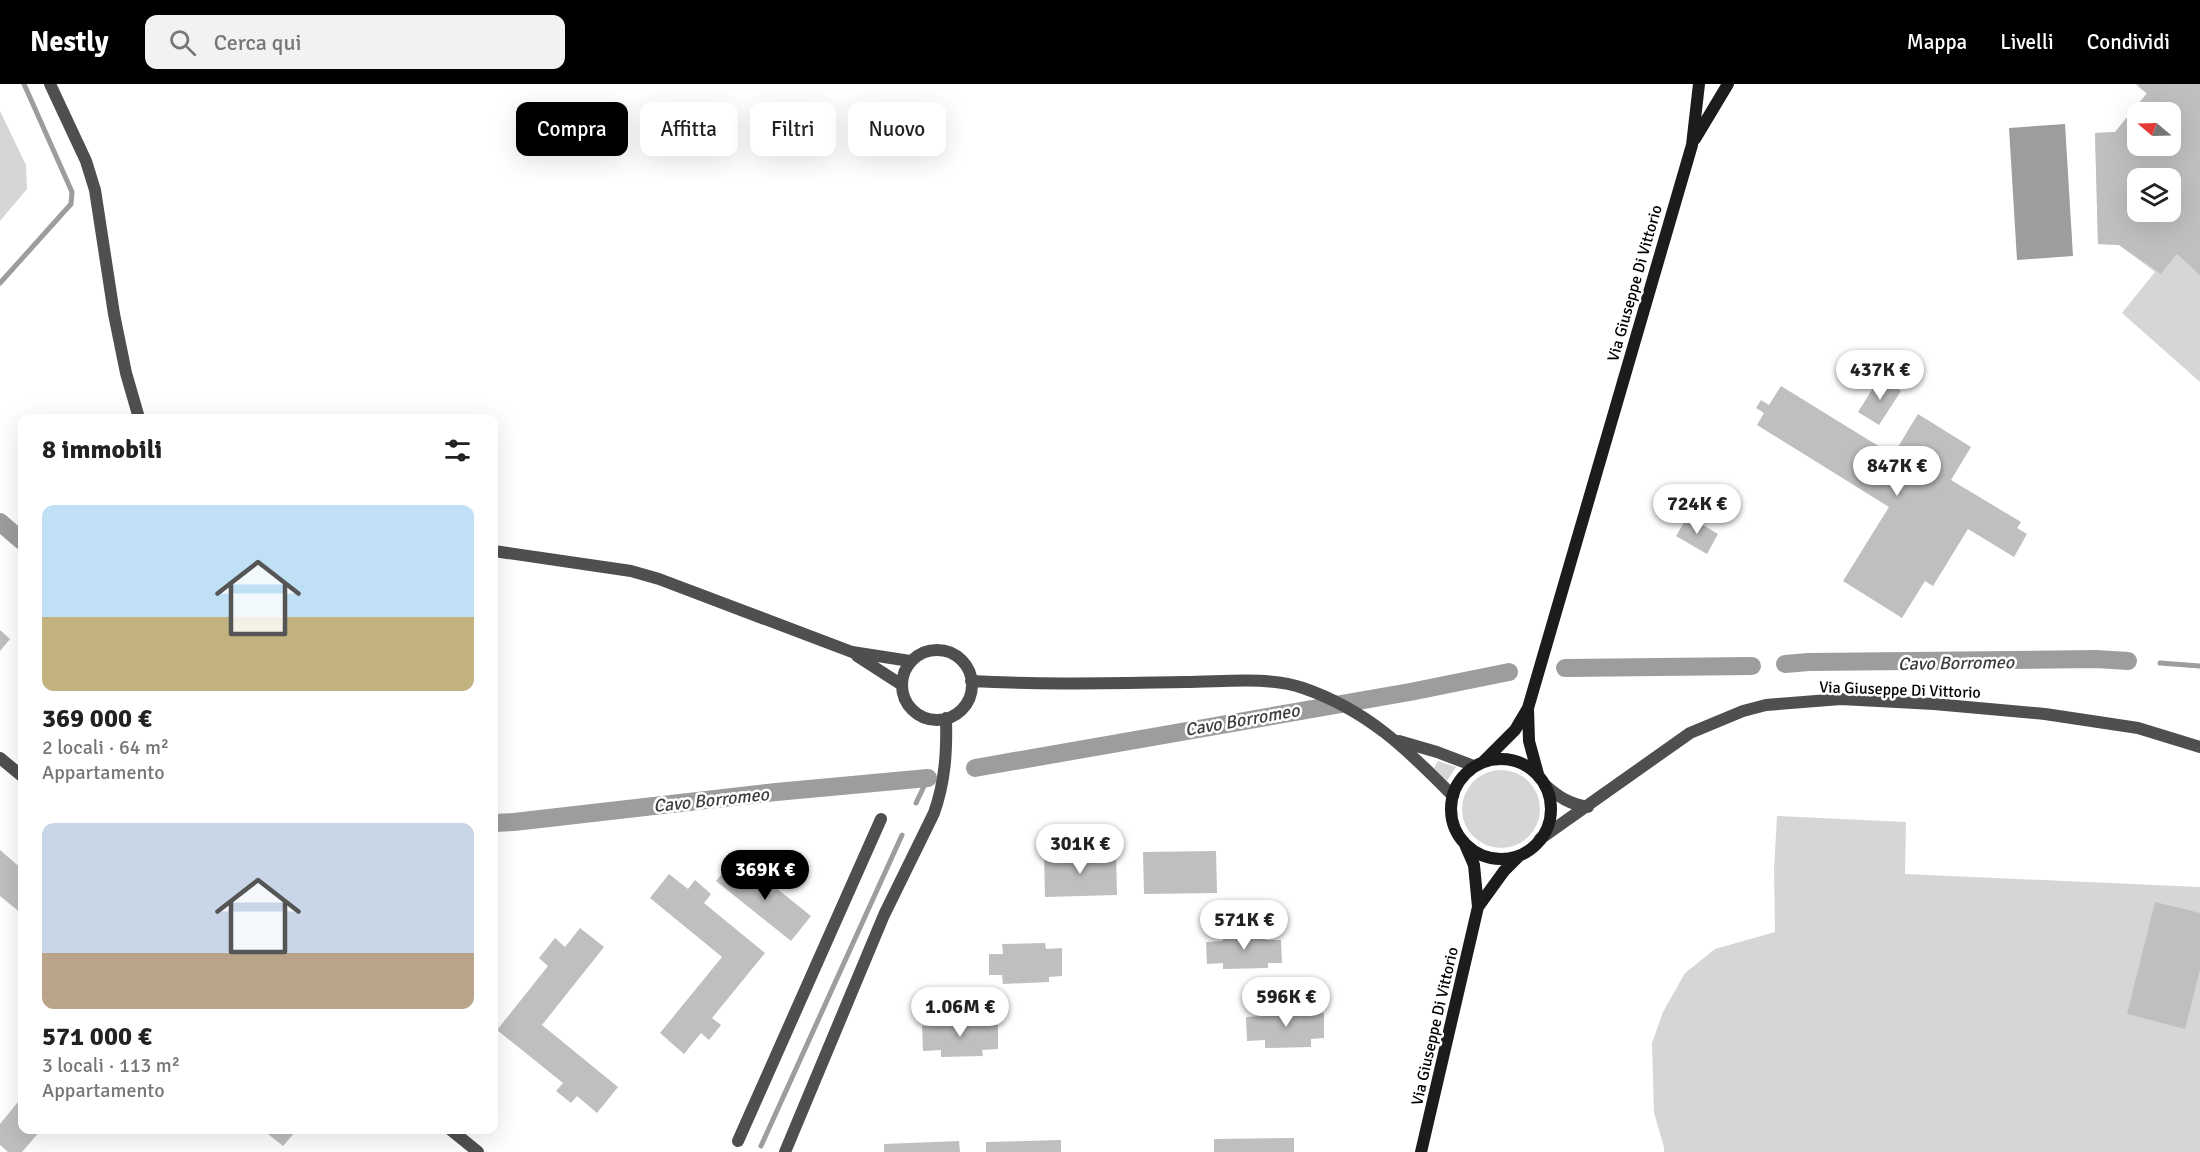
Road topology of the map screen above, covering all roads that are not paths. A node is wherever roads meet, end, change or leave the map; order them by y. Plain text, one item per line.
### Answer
1 (50, 84) edge
2 (1698, 84) edge
3 (1728, 84) edge
4 (1692, 145) junction
5 (138, 414) edge
6 (498, 552) edge
7 (852, 652) junction
8 (910, 662) junction
9 (971, 681) junction
10 (902, 685) junction
11 (1528, 708) junction
12 (946, 718) junction
13 (1396, 740) junction
14 (2200, 747) edge
15 (0, 758) edge
16 (1479, 764) junction
17 (18, 773) edge
18 (1541, 780) junction
19 (1453, 796) junction
20 (1588, 807) junction
21 (881, 819) dead end
22 (1540, 839) junction
23 (1464, 842) junction
24 (1520, 855) junction
25 (1478, 907) junction
26 (456, 1134) edge
27 (738, 1141) dead end
28 (478, 1152) edge
29 (785, 1152) edge
30 (1421, 1152) edge

1 - 5 street
2 - 4 main road, Via Giuseppe Di Vittorio
3 - 4 main road, Via Giuseppe Di Vittorio
4 - 11 main road, Via Giuseppe Di Vittorio
6 - 7 street
7 - 8 street
7 - 10 street
8 - 9 street
8 - 10 street
9 - 12 street
9 - 13 street
10 - 12 street
11 - 16 main road
11 - 18 main road
12 - 29 street
13 - 16 street
13 - 19 street
14 - 20 street, Via Giuseppe Di Vittorio
15 - 17 street
16 - 18 main road
16 - 19 main road
18 - 20 street
18 - 22 main road
19 - 23 main road
20 - 22 street, Via Giuseppe Di Vittorio
21 - 27 street
22 - 24 main road
23 - 24 main road
23 - 25 main road, Via Giuseppe Di Vittorio
24 - 25 main road, Via Giuseppe Di Vittorio
25 - 30 main road, Via Giuseppe Di Vittorio
26 - 28 street

